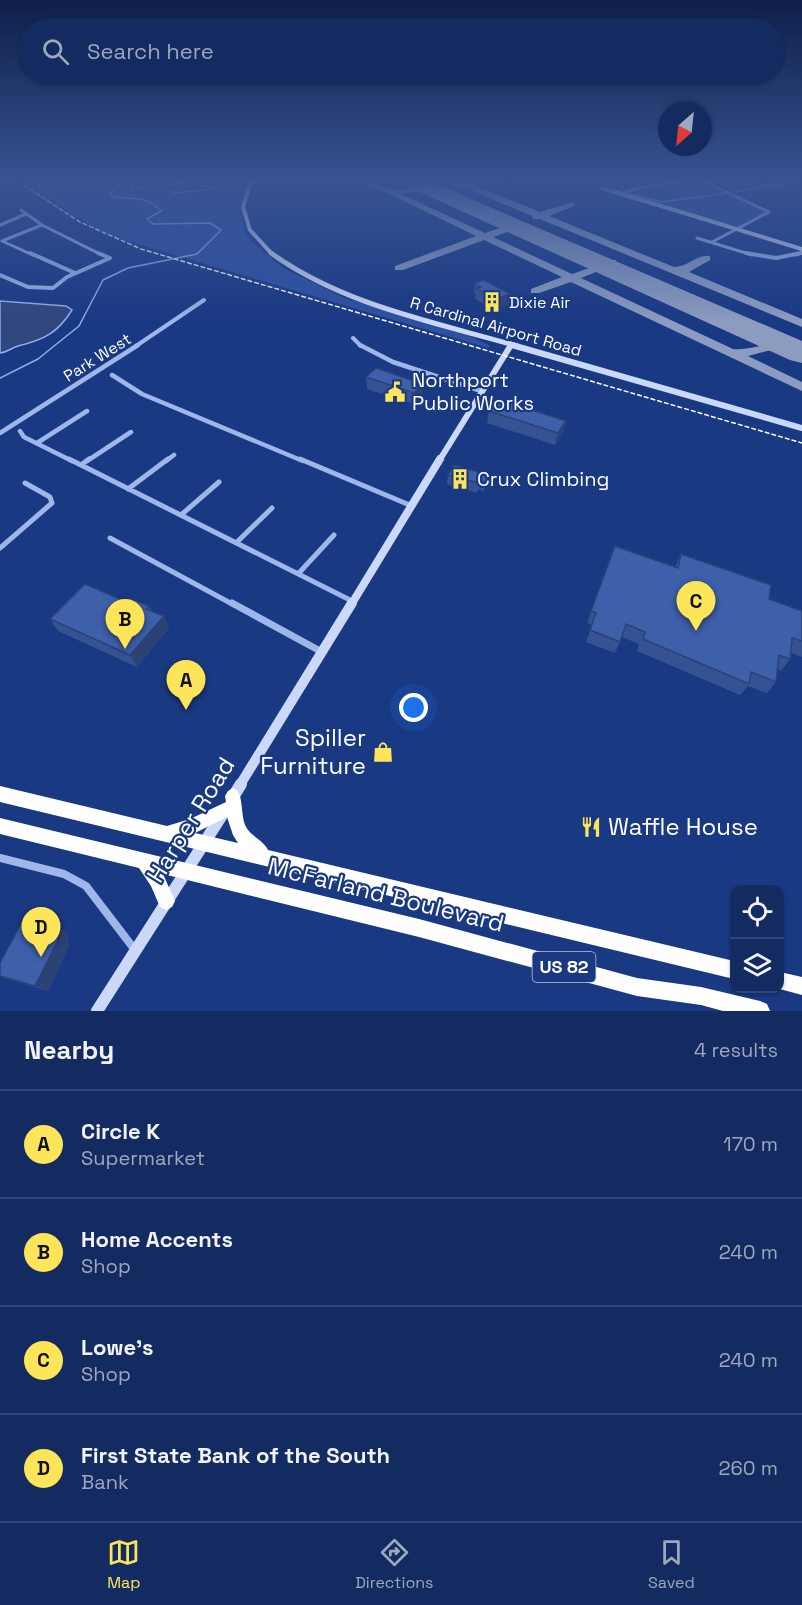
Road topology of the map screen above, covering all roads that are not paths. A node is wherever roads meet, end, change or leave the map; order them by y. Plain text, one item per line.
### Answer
1 (34, 228) edge
2 (48, 228) edge
3 (251, 228) edge
4 (737, 229) joint
5 (697, 238) dead end
6 (1, 241) edge
7 (712, 242) junction
8 (802, 251) edge
9 (75, 273) junction
10 (0, 275) edge
11 (204, 300) dead end
12 (353, 338) dead end
13 (511, 344) junction
14 (112, 375) dead end
15 (481, 391) junction
16 (87, 411) dead end
17 (802, 428) edge
18 (20, 431) dead end
19 (131, 432) dead end
20 (0, 433) edge
21 (37, 443) junction
22 (174, 455) dead end
23 (81, 465) junction
24 (219, 482) dead end
25 (25, 483) dead end
26 (128, 489) junction
27 (412, 506) junction
28 (272, 508) dead end
29 (181, 515) junction
30 (334, 535) dead end
31 (110, 538) dead end
32 (237, 542) junction
33 (0, 548) edge
34 (298, 574) junction
35 (354, 602) junction
36 (322, 652) junction
37 (3, 796) edge
38 (229, 803) junction
39 (0, 826) edge
40 (168, 834) junction
41 (204, 842) junction
42 (0, 858) edge
43 (272, 859) junction
44 (144, 861) junction
45 (185, 871) junction
46 (166, 901) junction
47 (135, 950) junction
48 (730, 969) edge
49 (784, 982) edge
50 (802, 986) edge
51 (701, 996) junction
52 (97, 1011) edge
53 (725, 1011) edge
54 (760, 1011) edge

1 - 6 street
2 - 9 street
3 - 13 main road, R Cardinal Airport Road
4 - 7 street
4 - 8 main road
5 - 7 street
6 - 9 street
7 - 8 street
9 - 10 street
11 - 20 street, Park West
12 - 15 street
13 - 15 main road, Harper Road
13 - 17 main road, R Cardinal Airport Road
14 - 27 street
15 - 27 main road, Harper Road
16 - 21 street
18 - 21 street
19 - 23 street
21 - 23 street
22 - 26 street
23 - 26 street
24 - 29 street
25 - 33 street
26 - 29 street
27 - 35 main road, Harper Road
28 - 32 street
29 - 32 street
30 - 34 street
31 - 36 street
32 - 34 street
34 - 35 street
35 - 36 main road, Harper Road
36 - 38 main road, Harper Road
37 - 40 highway, McFarland Boulevard / US 82
38 - 40 highway
38 - 41 main road, Harper Road
38 - 43 highway
39 - 44 highway, McFarland Boulevard / US 82
40 - 41 highway, McFarland Boulevard / US 82
41 - 43 highway, McFarland Boulevard / US 82
41 - 45 main road, Harper Road
42 - 47 street
43 - 48 highway, McFarland Boulevard / US 82
44 - 45 highway, McFarland Boulevard / US 82
44 - 46 highway
45 - 46 main road, Harper Road
45 - 51 highway, McFarland Boulevard / US 82
46 - 47 main road, Harper Road
47 - 52 main road, Harper Road
49 - 50 highway
51 - 53 highway
51 - 54 highway, McFarland Boulevard / US 82

